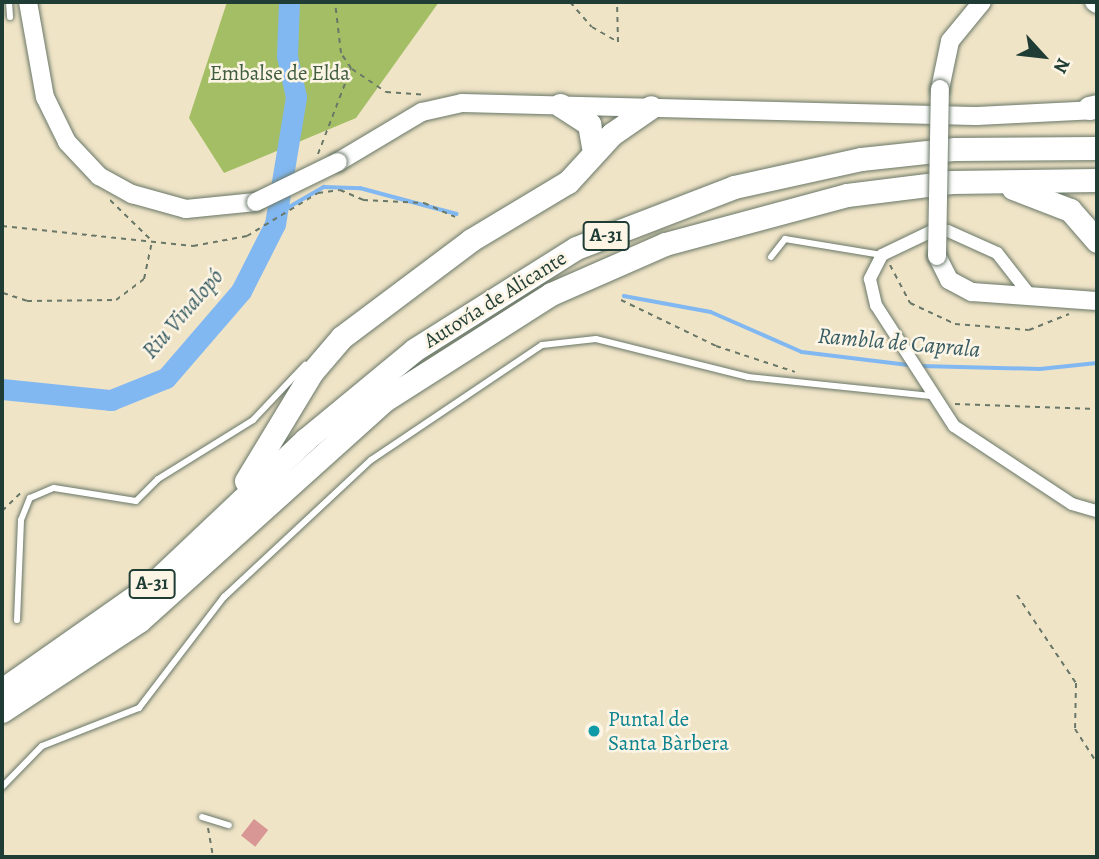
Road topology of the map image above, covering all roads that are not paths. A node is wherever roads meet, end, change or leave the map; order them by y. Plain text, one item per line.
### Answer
1 (9, 2) edge
2 (29, 2) edge
3 (982, 2) edge
4 (10, 17) dead end
5 (560, 105) junction
6 (650, 107) junction
7 (1092, 108) edge
8 (1097, 148) edge
9 (594, 151) junction
10 (1097, 180) edge
11 (993, 181) junction
12 (1097, 241) edge
13 (882, 255) junction
14 (771, 257) dead end
15 (1033, 299) junction
16 (1092, 301) edge
17 (342, 337) junction
18 (933, 399) junction
19 (262, 410) junction
20 (285, 419) junction
21 (1097, 511) edge
22 (204, 536) junction
23 (17, 620) dead end
24 (2, 690) edge
25 (2, 711) edge
26 (2, 787) edge
27 (202, 817) dead end
28 (229, 825) dead end

1 - 4 lane
2 - 5 main road, bridge
3 - 15 main road, bridge
5 - 6 main road
5 - 9 highway
6 - 7 main road
6 - 9 highway
8 - 22 highway, Autovía de Alicante / A-31
9 - 17 highway
10 - 11 highway, Autovía de Alicante / A-31
11 - 12 highway
11 - 25 highway, Autovía de Alicante / A-31
13 - 14 lane
13 - 15 street
13 - 18 street
15 - 16 main road
17 - 19 lane
17 - 20 highway
18 - 21 street
18 - 26 lane
19 - 20 lane
19 - 23 lane
20 - 22 highway
22 - 24 highway, Autovía de Alicante / A-31
27 - 28 lane

